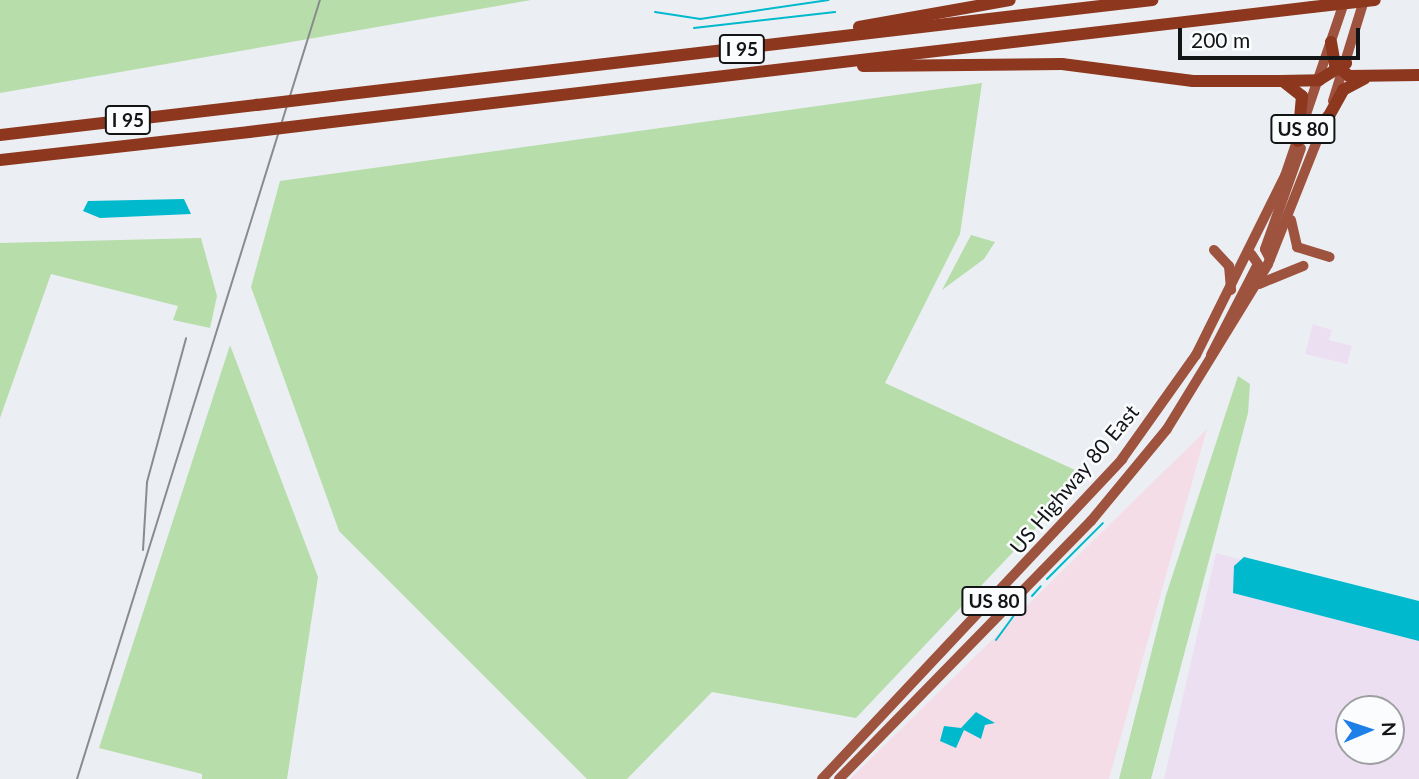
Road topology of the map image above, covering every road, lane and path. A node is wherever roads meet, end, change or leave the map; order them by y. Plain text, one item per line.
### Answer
1 (1010, 0) edge
2 (1152, 0) edge
3 (1345, 0) edge
4 (1364, 0) edge
5 (1375, 0) edge
6 (1331, 42) junction
7 (775, 45) junction
8 (814, 66) junction
9 (1342, 69) junction
10 (1419, 75) edge
11 (1374, 77) junction
12 (1319, 80) junction
13 (1280, 81) junction
14 (1309, 111) junction
15 (1325, 123) junction
16 (0, 135) edge
17 (1298, 141) junction
18 (0, 160) edge
19 (1293, 211) junction
20 (1214, 250) dead end
21 (1251, 254) junction
22 (1330, 257) dead end
23 (1270, 260) junction
24 (1303, 266) dead end
25 (1257, 285) junction
26 (1231, 294) junction
27 (1195, 391) junction
28 (822, 779) edge
29 (839, 779) edge

1 - 7 highway
2 - 7 highway, I 95
3 - 6 main road, US Highway 80 East / US 80
4 - 9 main road, US Highway 80 East / US 80
5 - 8 highway, I 95, bridge
6 - 9 highway
6 - 12 main road, US Highway 80 East / US 80
7 - 16 highway, I 95, bridge
8 - 13 highway
8 - 18 highway, I 95, bridge
9 - 11 highway
9 - 12 highway
9 - 15 main road, US Highway 80 East / US 80
10 - 11 highway
11 - 15 highway
12 - 13 highway
12 - 14 main road, US Highway 80 East / US 80
13 - 17 highway
14 - 17 main road, US Highway 80 East / US 80
14 - 23 main road
15 - 19 main road, US Highway 80 East / US 80
17 - 21 main road, US Highway 80 East / US 80
19 - 22 main road
19 - 23 main road, US Highway 80 East / US 80
20 - 26 main road
21 - 26 main road, US Highway 80 East / US 80
21 - 27 main road
23 - 25 main road, US Highway 80 East / US 80
24 - 25 main road
25 - 27 main road, US Highway 80 East / US 80
26 - 28 main road, US Highway 80 East / US 80
27 - 29 main road, US Highway 80 East / US 80

